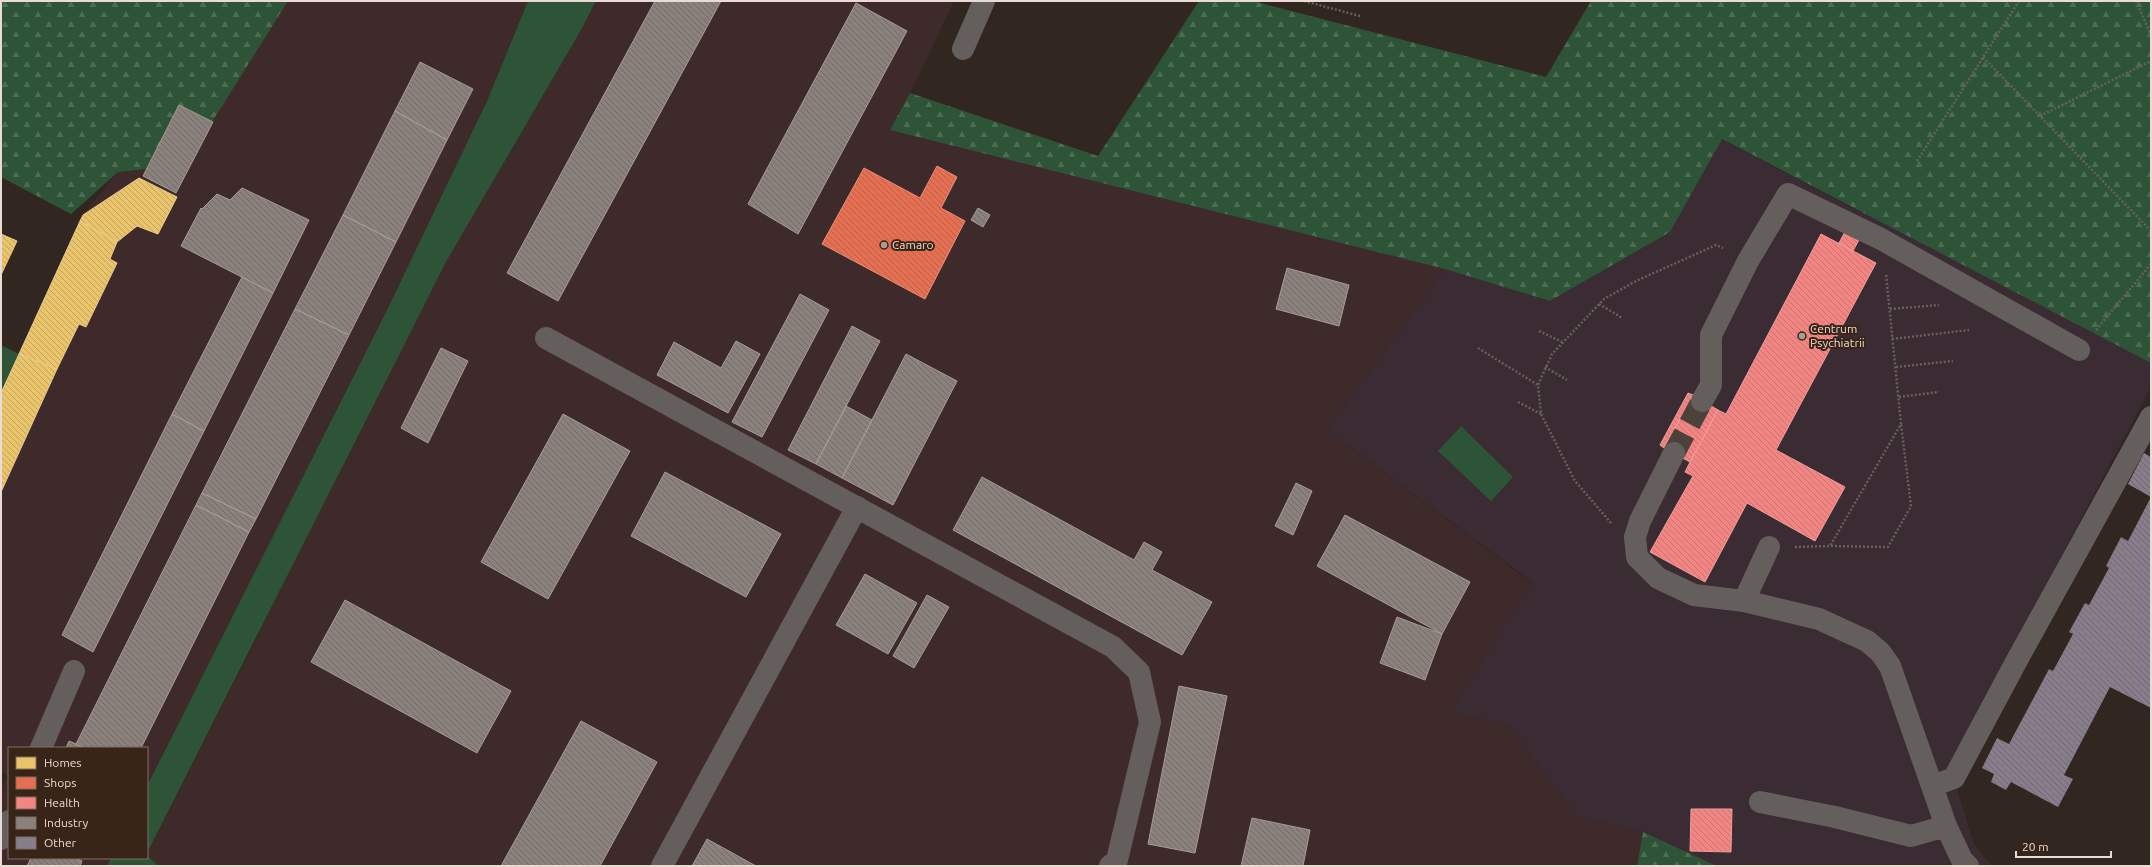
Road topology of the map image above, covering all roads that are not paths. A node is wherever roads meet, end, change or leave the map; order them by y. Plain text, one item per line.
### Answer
1 (984, 1) edge
2 (963, 50) dead end
3 (546, 338) dead end
4 (2079, 350) road end
5 (1702, 401) tunnel mouth
6 (2151, 417) edge
7 (1674, 453) tunnel mouth
8 (857, 507) junction
9 (1769, 547) road end
10 (1744, 601) junction
11 (74, 671) dead end
12 (41, 747) edge
13 (1932, 786) junction
14 (1760, 802) dead end
15 (8, 823) edge
16 (1946, 826) junction
17 (1, 839) edge
18 (662, 866) edge
19 (1110, 866) edge
20 (1968, 866) edge

1 - 2 lane
3 - 8 lane
4 - 5 lane
6 - 13 lane
7 - 10 lane
8 - 18 lane
8 - 19 lane
9 - 10 lane
10 - 13 lane
11 - 12 lane
13 - 16 lane
14 - 16 lane
15 - 17 lane
16 - 20 lane

